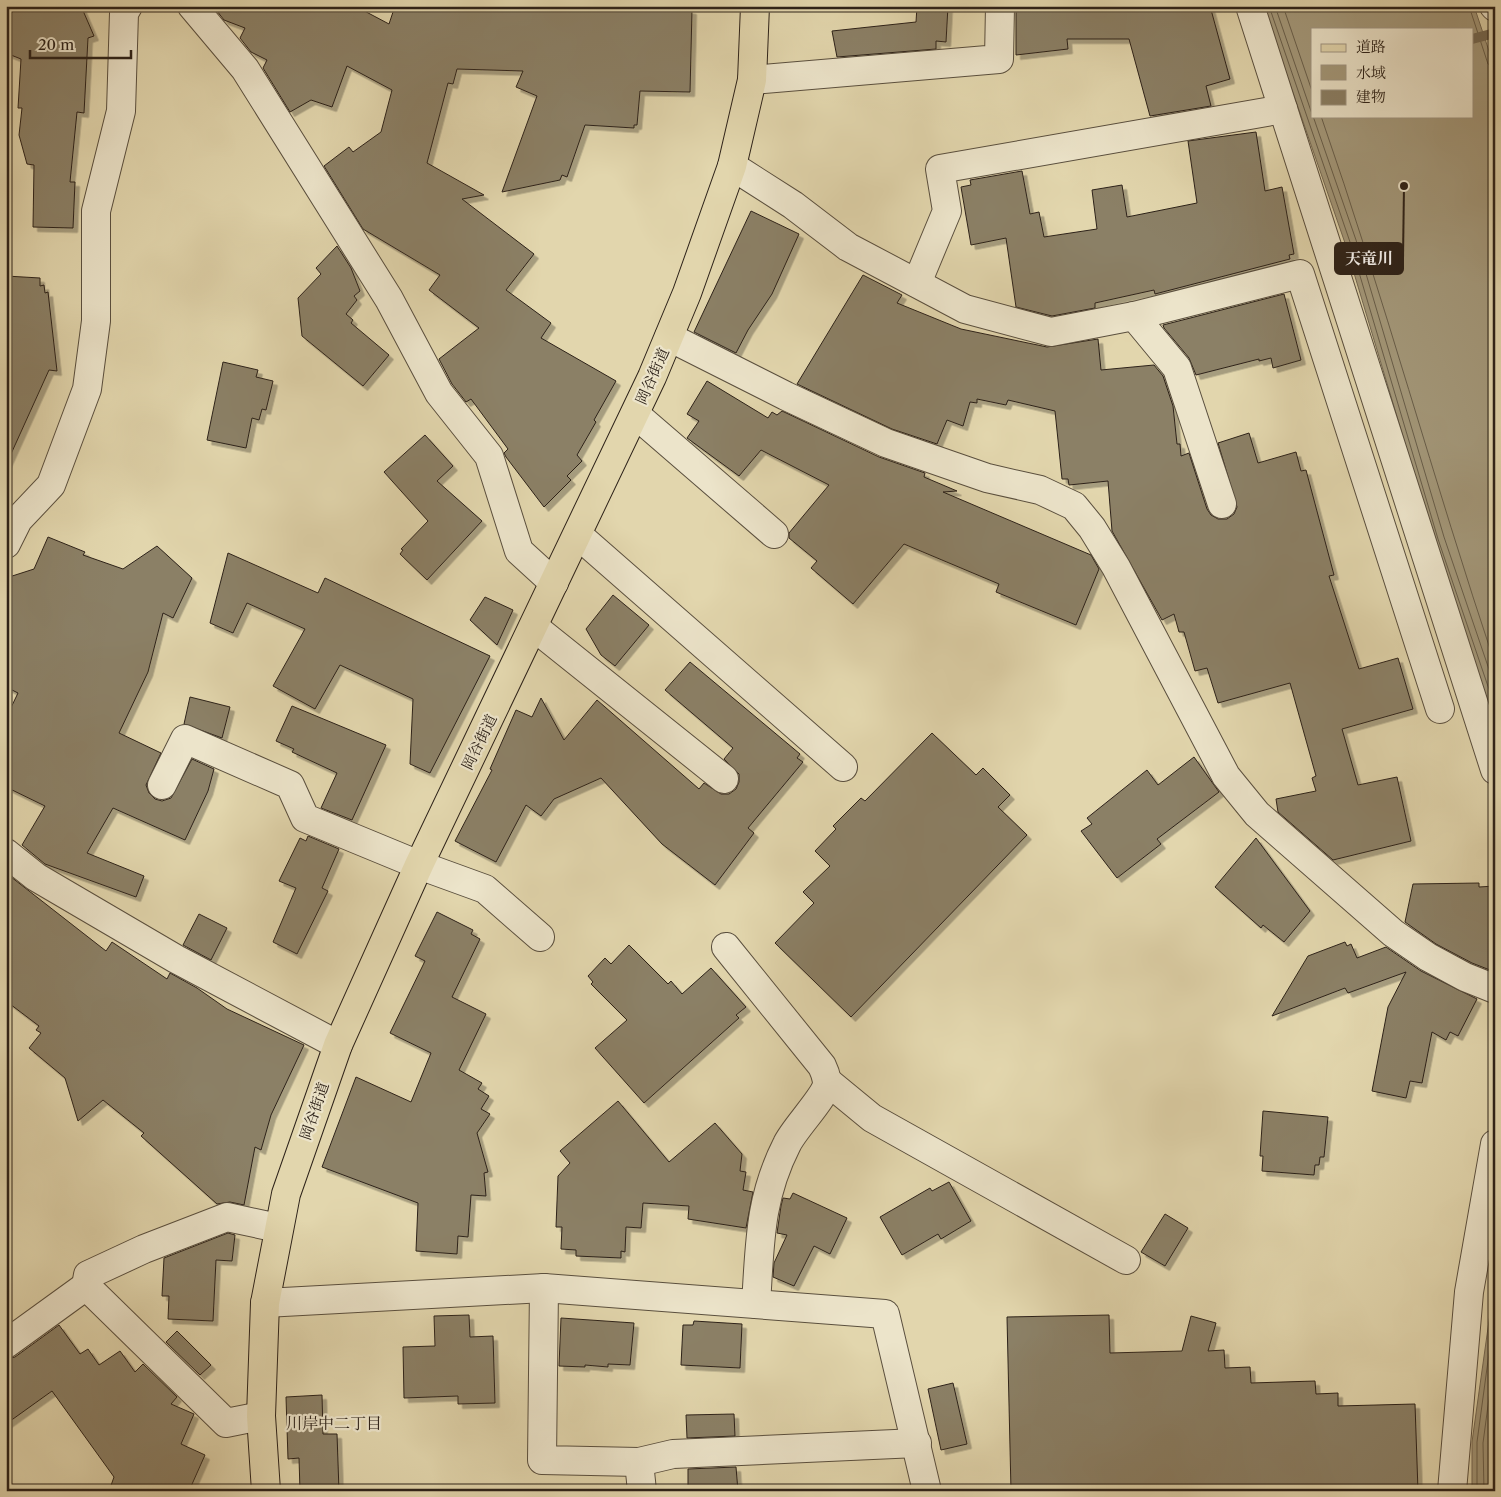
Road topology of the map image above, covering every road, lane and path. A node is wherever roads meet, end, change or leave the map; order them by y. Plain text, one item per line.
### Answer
1 (128, 6) edge
2 (192, 6) edge
3 (755, 6) edge
4 (1000, 6) edge
5 (1250, 6) edge
6 (752, 80) junction
7 (1283, 109) junction
8 (732, 166) junction
9 (917, 283) junction
10 (1134, 316) junction
11 (669, 338) junction
12 (635, 414) junction
13 (1222, 504) dead end
14 (578, 534) junction
15 (774, 534) dead end
16 (6, 544) edge
17 (554, 583) junction
18 (534, 626) junction
19 (1440, 709) dead end
20 (843, 767) dead end
21 (1495, 770) edge
22 (724, 779) dead end
23 (162, 785) dead end
24 (6, 853) edge
25 (419, 865) junction
26 (540, 937) dead end
27 (726, 947) dead end
28 (1495, 989) edge
29 (338, 1045) junction
30 (827, 1082) junction
31 (1495, 1144) edge
32 (278, 1228) junction
33 (1126, 1260) dead end
34 (86, 1286) junction
35 (544, 1288) junction
36 (265, 1303) junction
37 (756, 1304) junction
38 (6, 1344) edge
39 (261, 1416) junction
40 (917, 1443) junction
41 (639, 1462) junction
42 (266, 1491) edge
43 (642, 1491) edge
44 (927, 1491) edge
45 (1452, 1491) edge

1 - 16 street
2 - 17 street
3 - 6 main road, 岡谷街道
4 - 6 street
5 - 7 street
6 - 8 main road, 岡谷街道
7 - 9 street
7 - 21 street
8 - 9 street
8 - 11 main road, 岡谷街道
9 - 10 street
10 - 13 street
10 - 19 street
11 - 12 main road, 岡谷街道
11 - 28 street
12 - 14 main road, 岡谷街道
12 - 15 street
14 - 17 main road, 岡谷街道
14 - 20 street
17 - 18 main road, 岡谷街道
18 - 22 street
18 - 25 main road, 岡谷街道
23 - 25 street
24 - 29 street
25 - 26 street
25 - 29 main road, 岡谷街道
27 - 30 street
29 - 32 main road, 岡谷街道
30 - 33 street
30 - 37 street
31 - 45 street
32 - 34 street
32 - 36 main road, 岡谷街道
34 - 38 street
34 - 39 street
35 - 36 street
35 - 37 street
35 - 41 street
36 - 39 main road, 岡谷街道
37 - 40 street
39 - 42 main road, 岡谷街道
40 - 41 street
40 - 44 street
41 - 43 street

